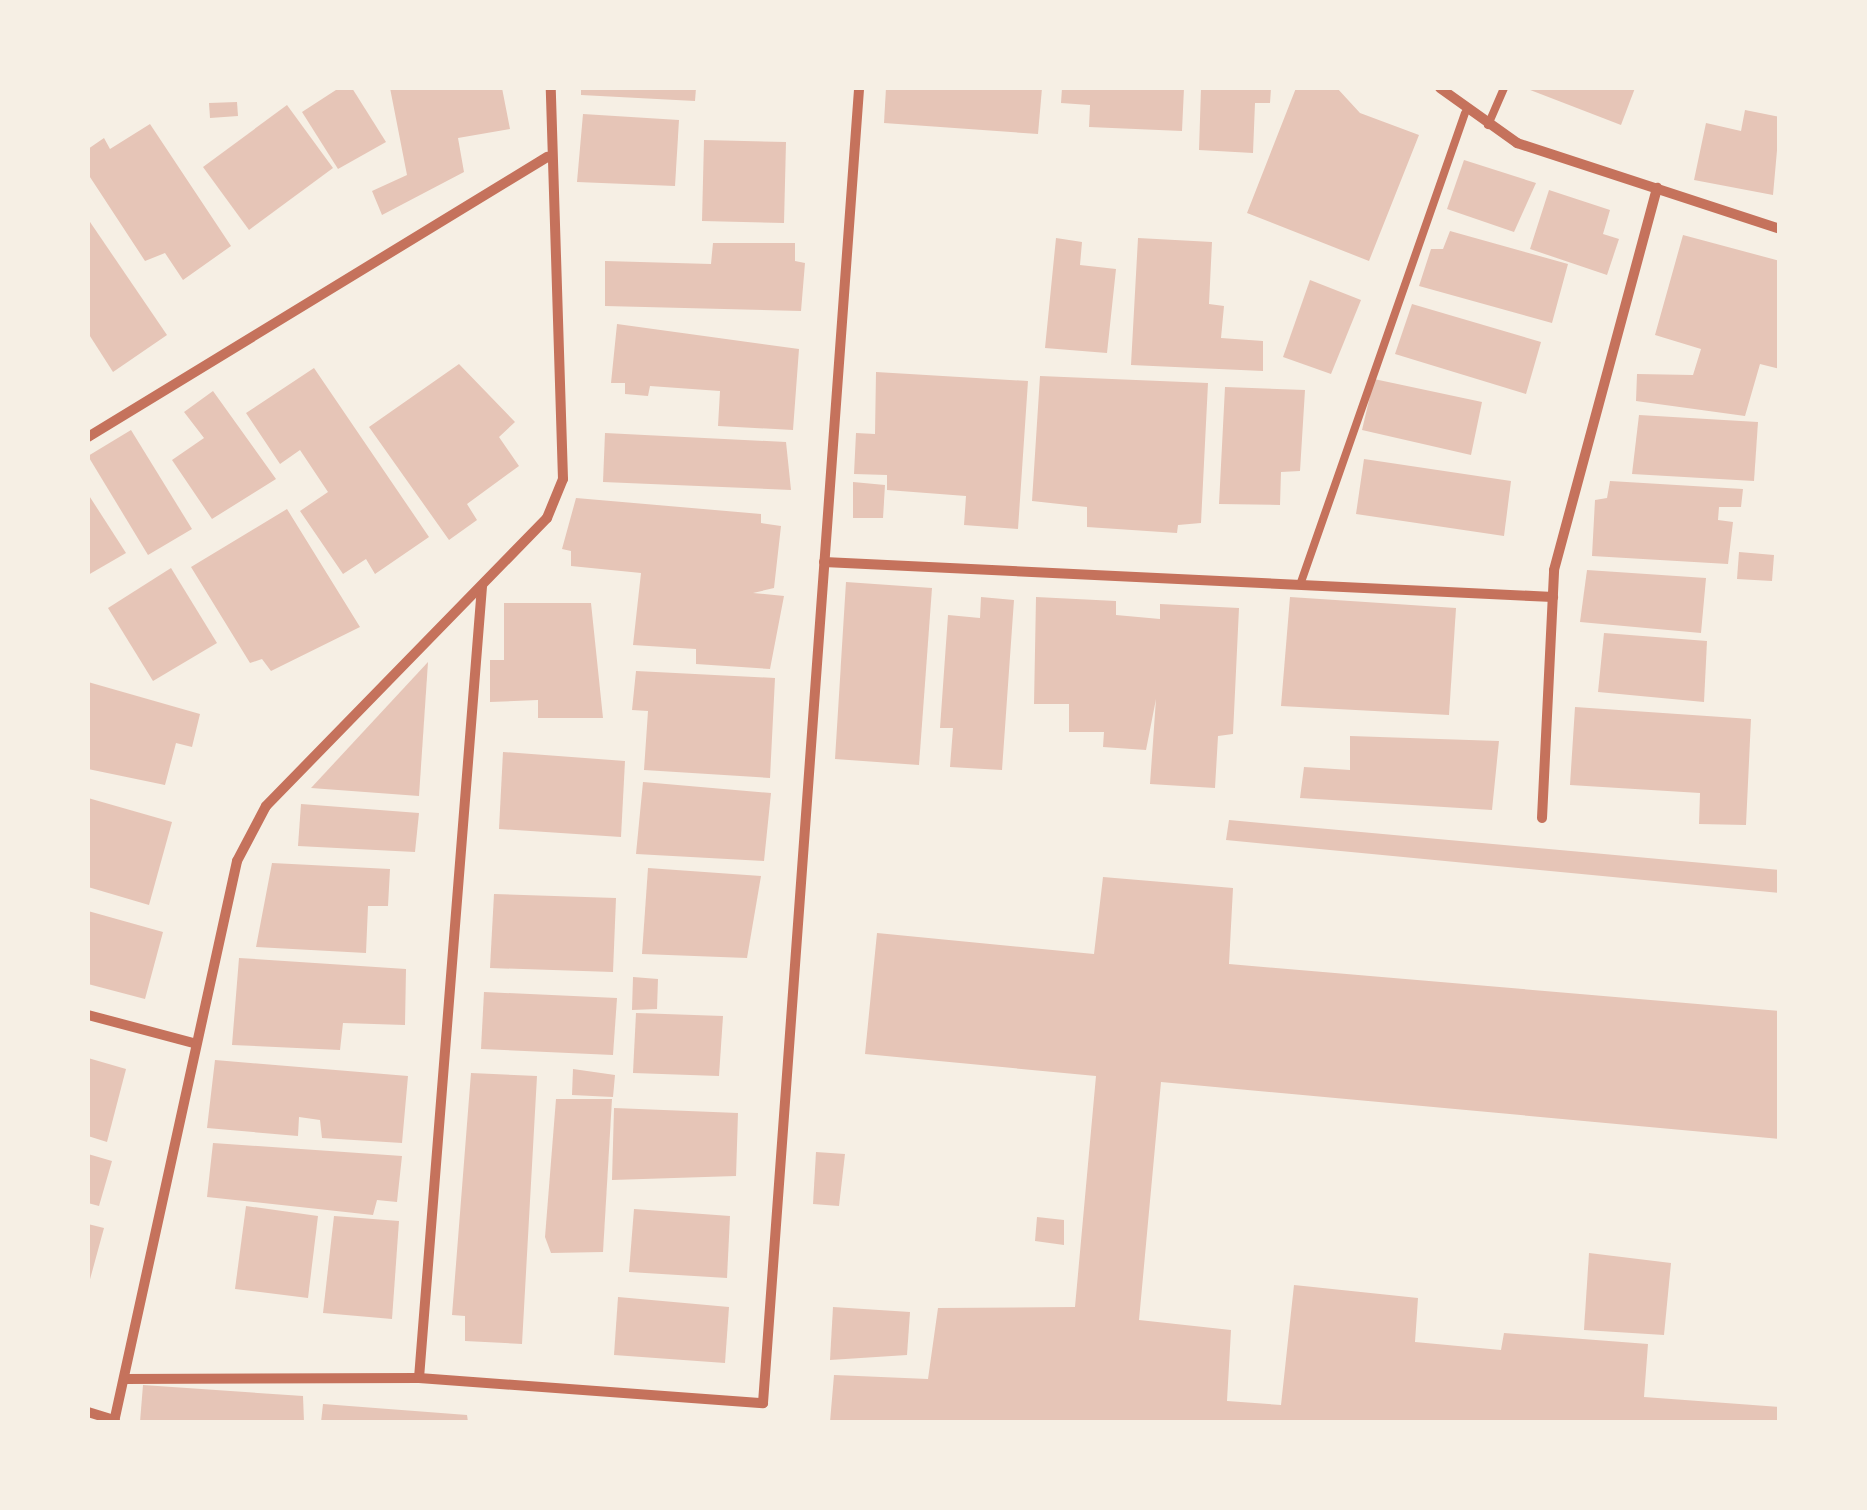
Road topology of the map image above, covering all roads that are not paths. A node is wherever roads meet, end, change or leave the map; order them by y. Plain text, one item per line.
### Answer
1 (551, 88) edge
2 (859, 88) edge
3 (1440, 88) edge
4 (1504, 88) edge
5 (1465, 113) junction
6 (1488, 127) junction
7 (547, 157) junction
8 (1657, 188) junction
9 (1780, 228) edge
10 (88, 437) edge
11 (824, 562) junction
12 (482, 585) junction
13 (1300, 585) junction
14 (1553, 597) junction
15 (1542, 818) dead end
16 (88, 1014) edge
17 (193, 1043) junction
18 (418, 1378) junction
19 (124, 1379) junction
20 (88, 1412) edge
21 (115, 1422) edge

1 - 7 street
2 - 11 street
3 - 5 street
4 - 6 lane
5 - 6 street
5 - 13 lane
6 - 8 street
7 - 10 street
7 - 12 street
8 - 9 street
8 - 14 street
11 - 13 street
11 - 18 street
12 - 17 street
12 - 18 street
13 - 14 street
14 - 15 street
16 - 17 street
17 - 19 street
18 - 19 street
19 - 21 street
20 - 21 street

